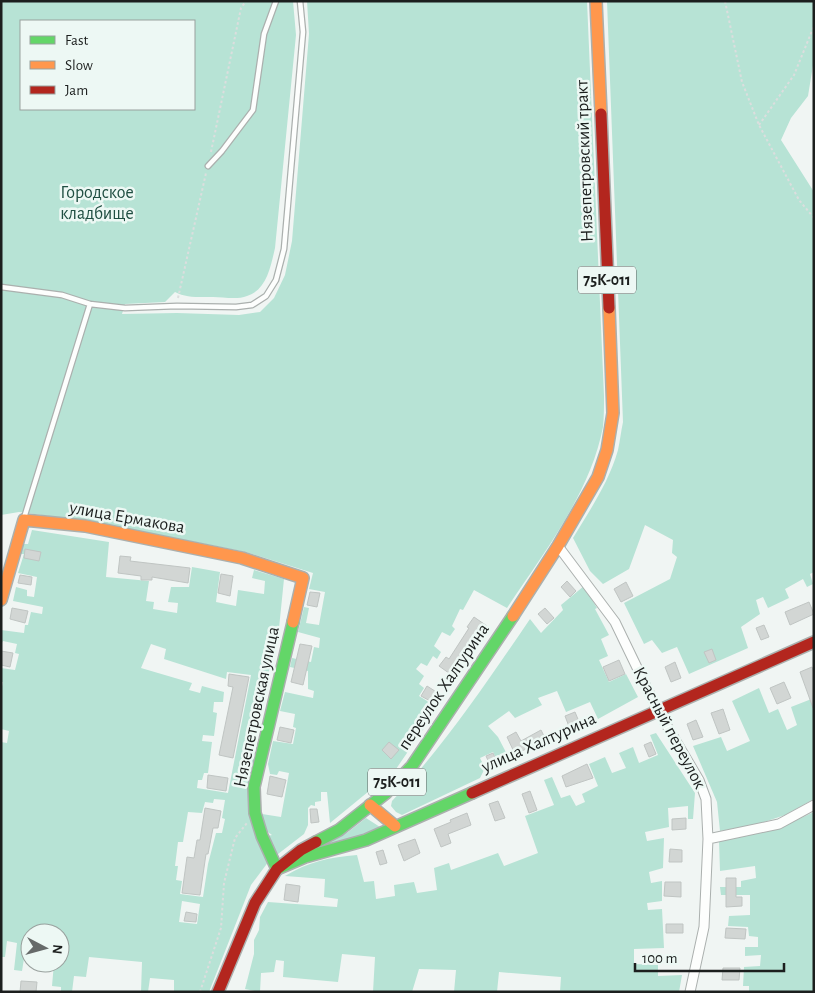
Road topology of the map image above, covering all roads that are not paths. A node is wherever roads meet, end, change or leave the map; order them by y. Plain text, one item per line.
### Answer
1 (276, 1) edge
2 (300, 1) edge
3 (596, 1) edge
4 (208, 166) dead end
5 (1, 287) edge
6 (90, 304) junction
7 (24, 520) junction
8 (558, 546) junction
9 (303, 578) joint
10 (1, 600) edge
11 (814, 642) edge
12 (657, 710) junction
13 (370, 805) junction
14 (814, 805) edge
15 (395, 826) junction
16 (708, 839) junction
17 (277, 869) junction
18 (218, 992) edge
19 (690, 992) edge

1 - 4 lane
2 - 6 lane
3 - 8 street, Нязепетровский тракт / 75К-011
5 - 6 lane
6 - 7 lane
7 - 9 street, улица Ермакова
7 - 10 street
8 - 12 street, Красный переулок
8 - 13 street, переулок Халтурина / 75К-011
9 - 17 street, Нязепетровская улица
11 - 12 street, улица Халтурина
12 - 15 street, улица Халтурина
12 - 16 street, Красный переулок
13 - 15 street
13 - 17 street, переулок Халтурина / 75К-011
14 - 16 street
15 - 17 street, улица Халтурина
16 - 19 street, Красный переулок
17 - 18 street, переулок Халтурина / 75К-011

